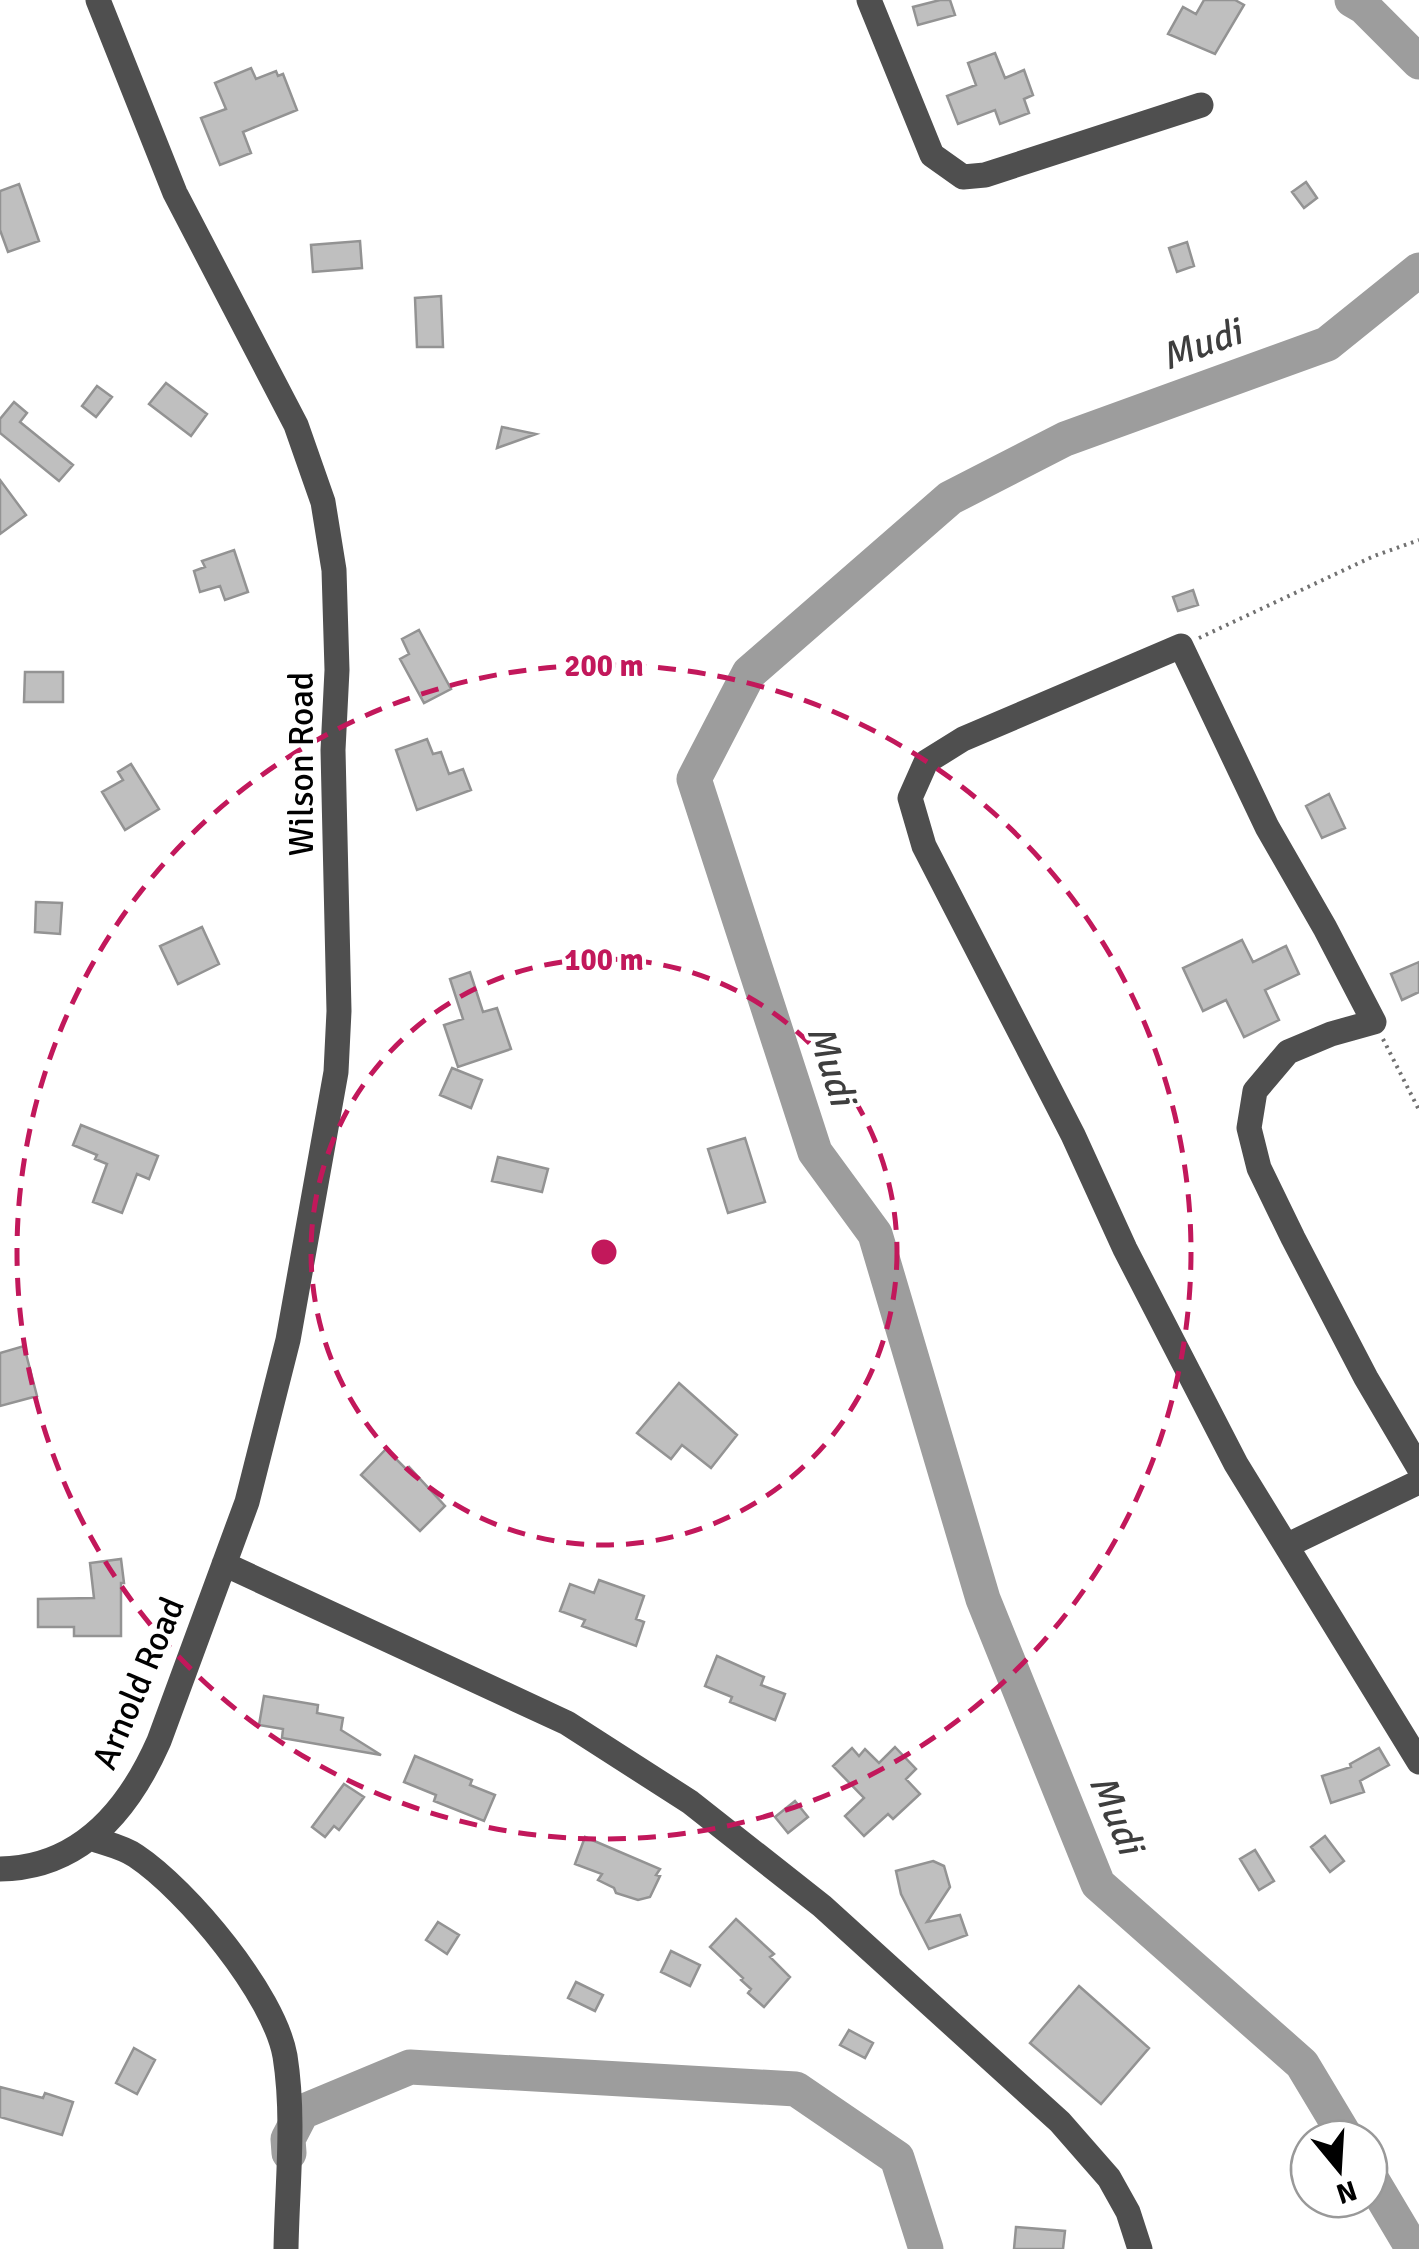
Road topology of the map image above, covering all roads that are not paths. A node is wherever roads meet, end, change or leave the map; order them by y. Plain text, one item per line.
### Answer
1 (98, 0) edge
2 (870, 0) edge
3 (1202, 105) dead end
4 (1419, 1468) edge
5 (1419, 1482) edge
6 (1288, 1545) junction
7 (224, 1564) junction
8 (1419, 1762) edge
9 (92, 1839) junction
10 (0, 1870) edge
11 (286, 2249) edge
12 (1140, 2249) edge

1 - 7 street, Wilson Road
2 - 3 street
4 - 6 street
5 - 6 street
6 - 8 street
7 - 9 street, Arnold Road
7 - 12 street
9 - 10 street, Arnold Road
9 - 11 street

